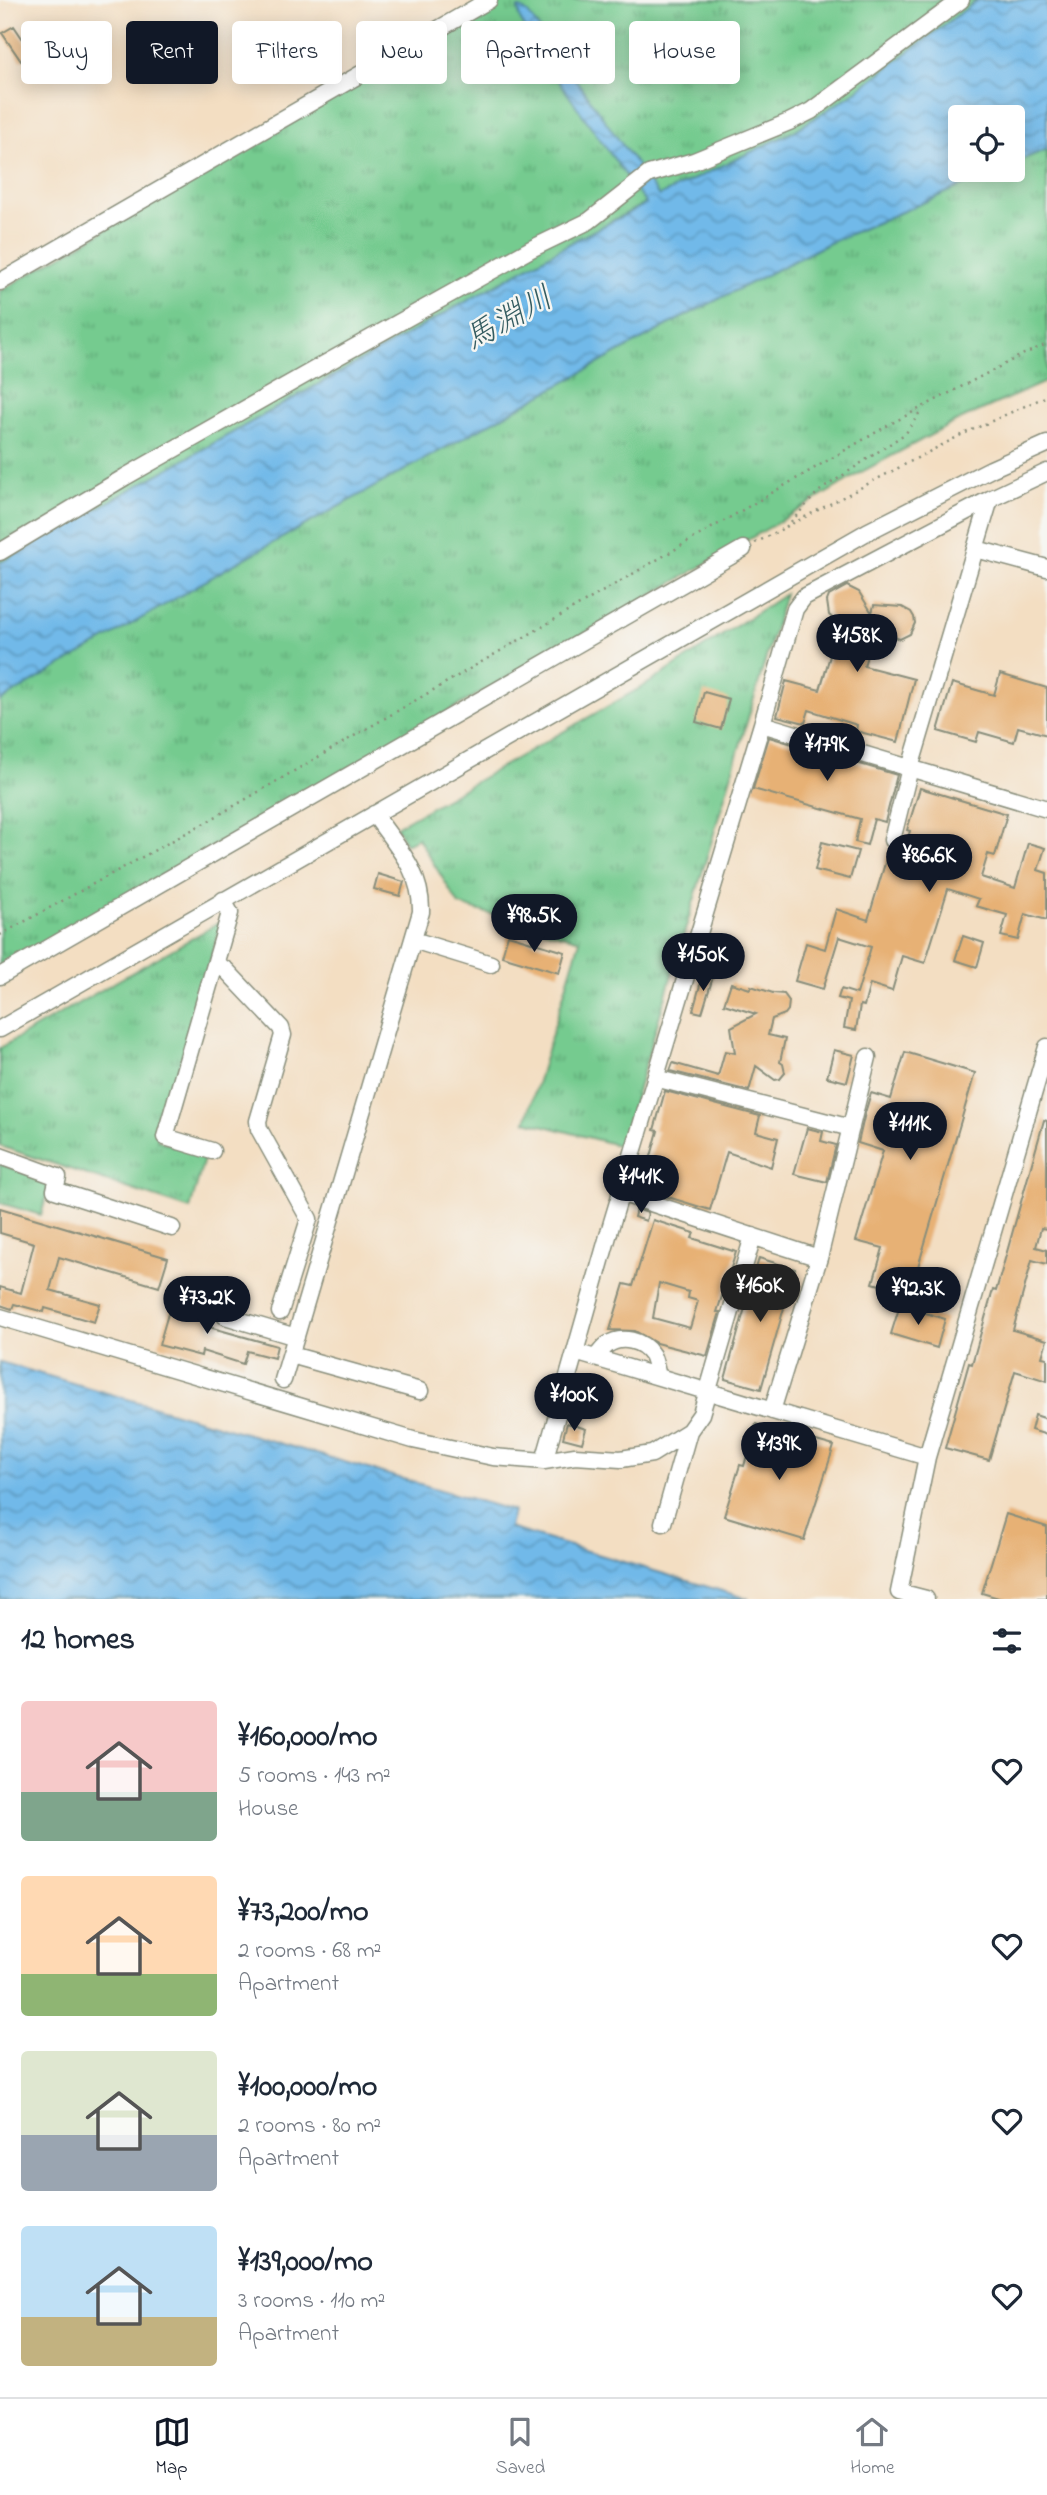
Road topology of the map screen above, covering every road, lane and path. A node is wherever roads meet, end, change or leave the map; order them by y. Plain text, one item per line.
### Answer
1 (489, 0) edge
2 (961, 0) edge
3 (0, 282) edge
4 (1047, 344) edge
5 (1047, 397) edge
6 (924, 406) junction
7 (1047, 444) edge
8 (1047, 472) edge
9 (990, 499) junction
10 (786, 527) junction
11 (743, 549) joint
12 (976, 549) junction
13 (0, 552) edge
14 (1047, 568) edge
15 (762, 724) junction
16 (910, 768) junction
17 (1047, 809) edge
18 (374, 814) junction
19 (892, 840) dead end
20 (223, 900) junction
21 (0, 935) edge
22 (412, 940) junction
23 (216, 963) junction
24 (491, 964) dead end
25 (0, 976) edge
26 (0, 1029) edge
27 (1047, 1046) edge
28 (868, 1057) dead end
29 (655, 1078) junction
30 (851, 1128) junction
31 (212, 1151) dead end
32 (0, 1156) edge
33 (620, 1193) junction
34 (172, 1228) dead end
35 (753, 1237) junction
36 (819, 1258) junction
37 (280, 1312) dead end
38 (225, 1316) dead end
39 (0, 1317) edge
40 (296, 1337) junction
41 (575, 1352) junction
42 (291, 1355) junction
43 (595, 1358) junction
44 (658, 1376) junction
45 (283, 1380) dead end
46 (420, 1391) dead end
47 (707, 1391) junction
48 (772, 1411) junction
49 (690, 1431) junction
50 (927, 1457) junction
51 (544, 1461) junction
52 (663, 1523) dead end
53 (926, 1599) edge

1 - 3 street
2 - 13 street
4 - 6 path
5 - 10 path
6 - 10 path
6 - 21 path
7 - 18 street
8 - 9 street
9 - 12 street
9 - 15 street
10 - 11 path
11 - 25 street
12 - 14 street
12 - 16 street
15 - 16 street
15 - 29 street
16 - 17 street
16 - 19 street
18 - 20 street
18 - 22 street
20 - 23 street
20 - 26 street
22 - 24 street
22 - 40 street
23 - 31 street
23 - 37 street
27 - 50 street
28 - 30 street
29 - 30 street
29 - 33 street
30 - 36 street
32 - 34 street
33 - 35 street
33 - 41 street
35 - 36 street
35 - 47 street
36 - 48 street
38 - 40 street
39 - 51 street
40 - 42 street
41 - 43 street
41 - 51 street
42 - 45 street
42 - 46 street
43 - 44 street
43 - 44 street
44 - 47 street
47 - 48 street
47 - 49 street
48 - 50 street
49 - 51 street
49 - 52 street
50 - 53 street

